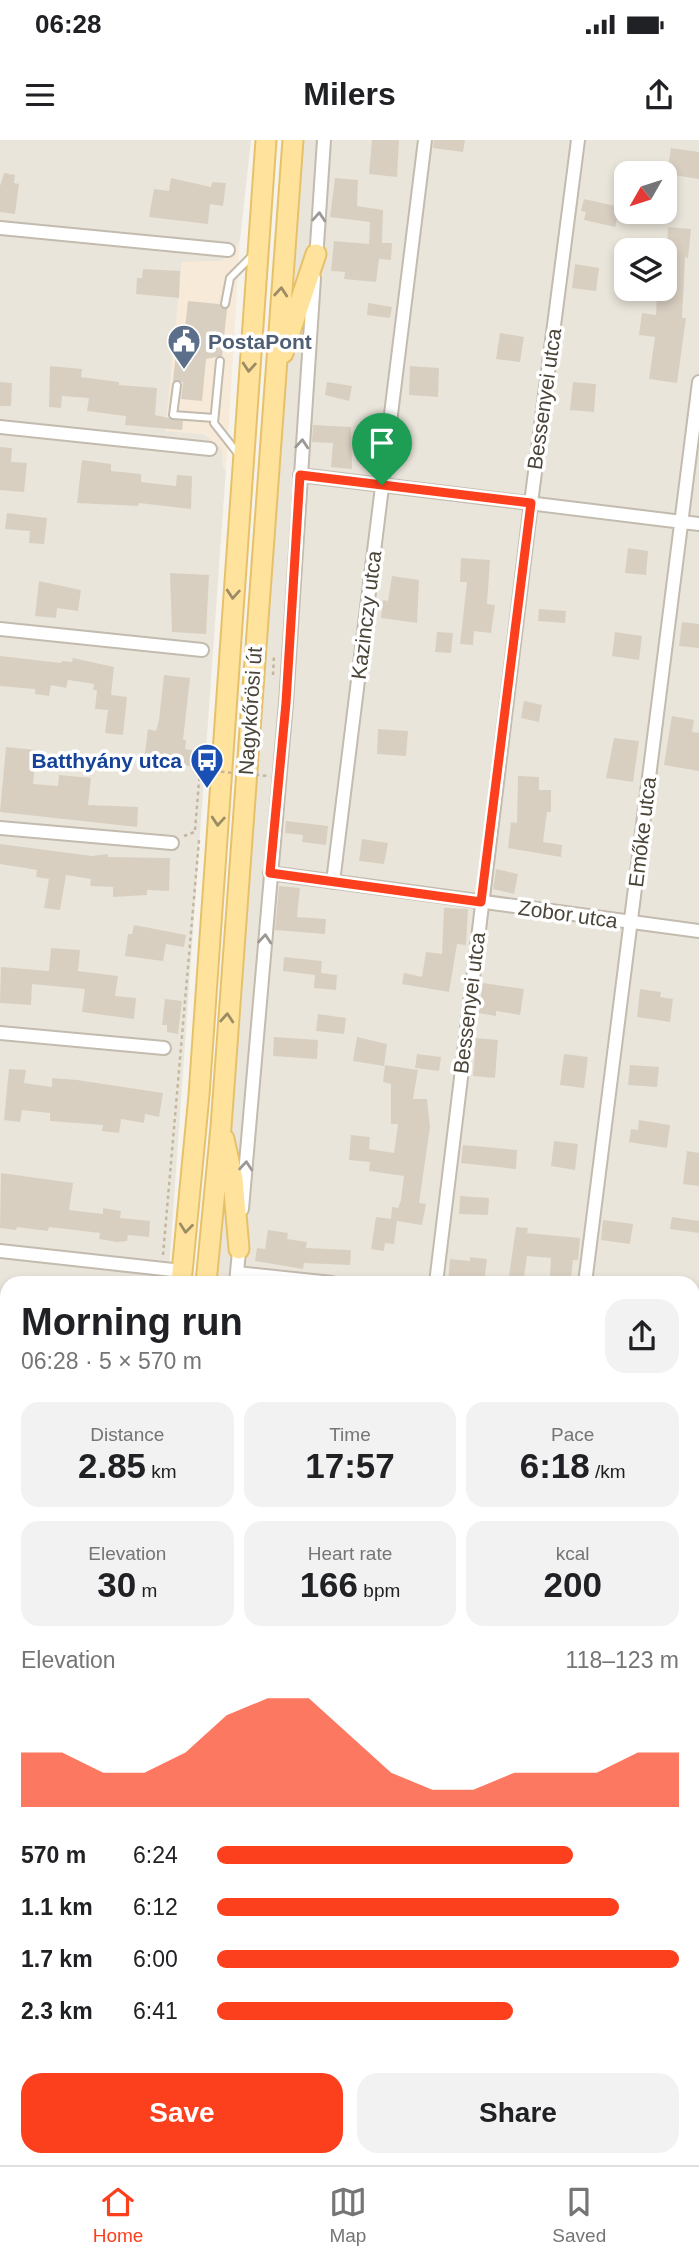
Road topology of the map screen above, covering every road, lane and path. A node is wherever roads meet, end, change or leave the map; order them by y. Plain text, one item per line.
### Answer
1 (266, 140) edge
2 (293, 140) edge
3 (324, 140) edge
4 (425, 140) edge
5 (579, 140) edge
6 (0, 228) edge
7 (228, 250) dead end
8 (258, 250) junction
9 (316, 254) junction
10 (225, 304) dead end
11 (220, 361) dead end
12 (699, 382) edge
13 (177, 384) dead end
14 (273, 384) junction
15 (214, 418) junction
16 (0, 427) edge
17 (210, 449) dead end
18 (243, 460) junction
19 (300, 475) junction
20 (382, 485) junction
21 (531, 503) junction
22 (681, 521) junction
23 (699, 524) edge
24 (0, 629) edge
25 (202, 650) dead end
26 (270, 776) dead end
27 (0, 828) edge
28 (172, 843) dead end
29 (270, 873) junction
30 (333, 882) junction
31 (481, 902) junction
32 (631, 923) junction
33 (699, 931) edge
34 (0, 1033) edge
35 (164, 1048) dead end
36 (221, 1127) junction
37 (239, 1249) junction
38 (0, 1251) edge
39 (161, 1269) junction
40 (179, 1276) edge
41 (182, 1276) edge
42 (207, 1276) edge
43 (237, 1276) edge
44 (437, 1276) edge
45 (586, 1276) edge

1 - 8 main road, Nagykőrösi út
14 -> 2 main road, Nagykőrösi út
9 -> 3 street, Nagykőrösi út
4 - 20 street, Kazinczy utca
5 - 21 street, Bessenyei utca
6 - 7 street
8 - 10 lane
8 -> 18 main road, Nagykőrösi út
9 - 14 main road
19 -> 9 street, Nagykőrösi út
11 - 15 lane
12 - 22 street, Emőke utca
13 - 15 lane
36 -> 14 main road, Nagykőrösi út
15 - 18 lane
16 - 17 street
18 -> 41 main road, Nagykőrösi út
19 - 20 street
19 - 29 street, Nagykőrösi út
20 - 21 street
20 - 30 street, Kazinczy utca
21 - 22 street
21 - 31 street, Bessenyei utca
22 - 23 street
22 - 32 street, Emőke utca
24 - 25 street
26 - 39 path, bridge
27 - 28 street
29 - 30 street, Zobor utca
37 -> 29 street, Nagykőrösi út
30 - 31 street, Zobor utca
31 - 32 street, Zobor utca
31 - 44 street, Bessenyei utca
32 - 33 street, Zobor utca
32 - 45 street, Emőke utca
34 - 35 street
36 - 37 main road
36 - 42 main road, Nagykőrösi út
37 - 43 street, Nagykőrösi út
38 - 39 street
39 - 40 street

